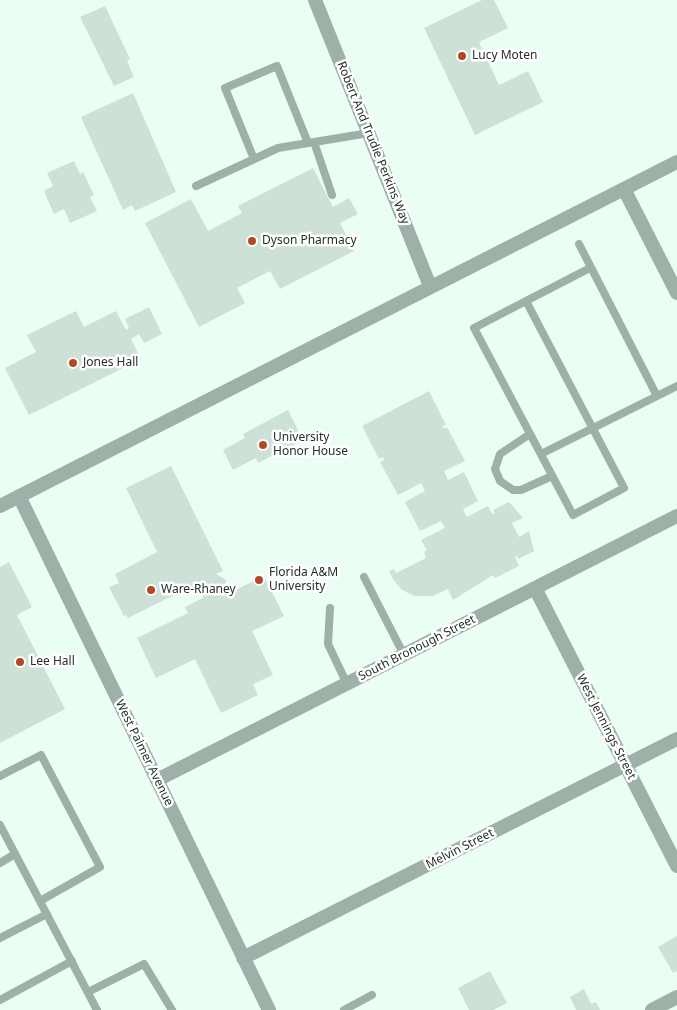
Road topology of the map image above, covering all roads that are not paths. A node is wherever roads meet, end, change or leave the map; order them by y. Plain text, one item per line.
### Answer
1 (315, 0) edge
2 (369, 133) junction
3 (311, 143) junction
4 (254, 159) junction
5 (677, 162) edge
6 (196, 186) dead end
7 (624, 189) junction
8 (332, 195) dead end
9 (578, 244) dead end
10 (590, 268) junction
11 (430, 286) junction
12 (677, 293) edge
13 (526, 301) junction
14 (677, 386) edge
15 (657, 396) junction
16 (593, 428) junction
17 (530, 434) junction
18 (541, 454) junction
19 (552, 476) junction
20 (19, 496) junction
21 (0, 506) edge
22 (677, 516) edge
23 (364, 577) dead end
24 (535, 588) junction
25 (330, 608) dead end
26 (404, 655) junction
27 (347, 684) junction
28 (677, 739) edge
29 (626, 765) junction
30 (0, 776) edge
31 (157, 780) junction
32 (0, 825) edge
33 (16, 854) junction
34 (0, 862) edge
35 (677, 866) edge
36 (40, 900) junction
37 (47, 914) junction
38 (0, 938) edge
39 (243, 958) junction
40 (72, 961) junction
41 (88, 992) junction
42 (372, 995) dead end
43 (0, 1000) edge
44 (671, 1003) edge
45 (97, 1010) edge
46 (172, 1010) edge
47 (269, 1010) edge
48 (344, 1010) edge
49 (652, 1010) edge

1 - 2 street, Robert And Trudie Perkins Way
2 - 3 lane
2 - 11 street, Robert And Trudie Perkins Way
3 - 4 lane
3 - 4 lane
3 - 8 lane
4 - 6 lane
5 - 7 street
7 - 11 street
7 - 12 street
9 - 10 lane
10 - 13 lane
10 - 15 lane
11 - 20 street
13 - 16 lane
13 - 17 lane
14 - 15 lane
15 - 16 lane
16 - 18 lane
16 - 19 lane
17 - 18 lane
17 - 19 lane
18 - 19 lane
20 - 21 street
20 - 31 street, West Palmer Avenue
22 - 24 street, South Bronough Street
23 - 26 lane
24 - 26 street, South Bronough Street
24 - 29 street, West Jennings Street
25 - 27 lane
26 - 27 street, South Bronough Street
27 - 31 street, South Bronough Street
28 - 29 street, Melvin Street
29 - 35 street, West Jennings Street
29 - 39 street, Melvin Street
30 - 36 lane
31 - 39 street, West Palmer Avenue
32 - 33 lane
33 - 34 lane
33 - 36 lane
36 - 37 lane
37 - 38 lane
37 - 40 lane
39 - 47 street, West Palmer Avenue
40 - 41 lane
40 - 43 lane
41 - 45 lane
41 - 46 lane
42 - 48 lane
44 - 49 street

